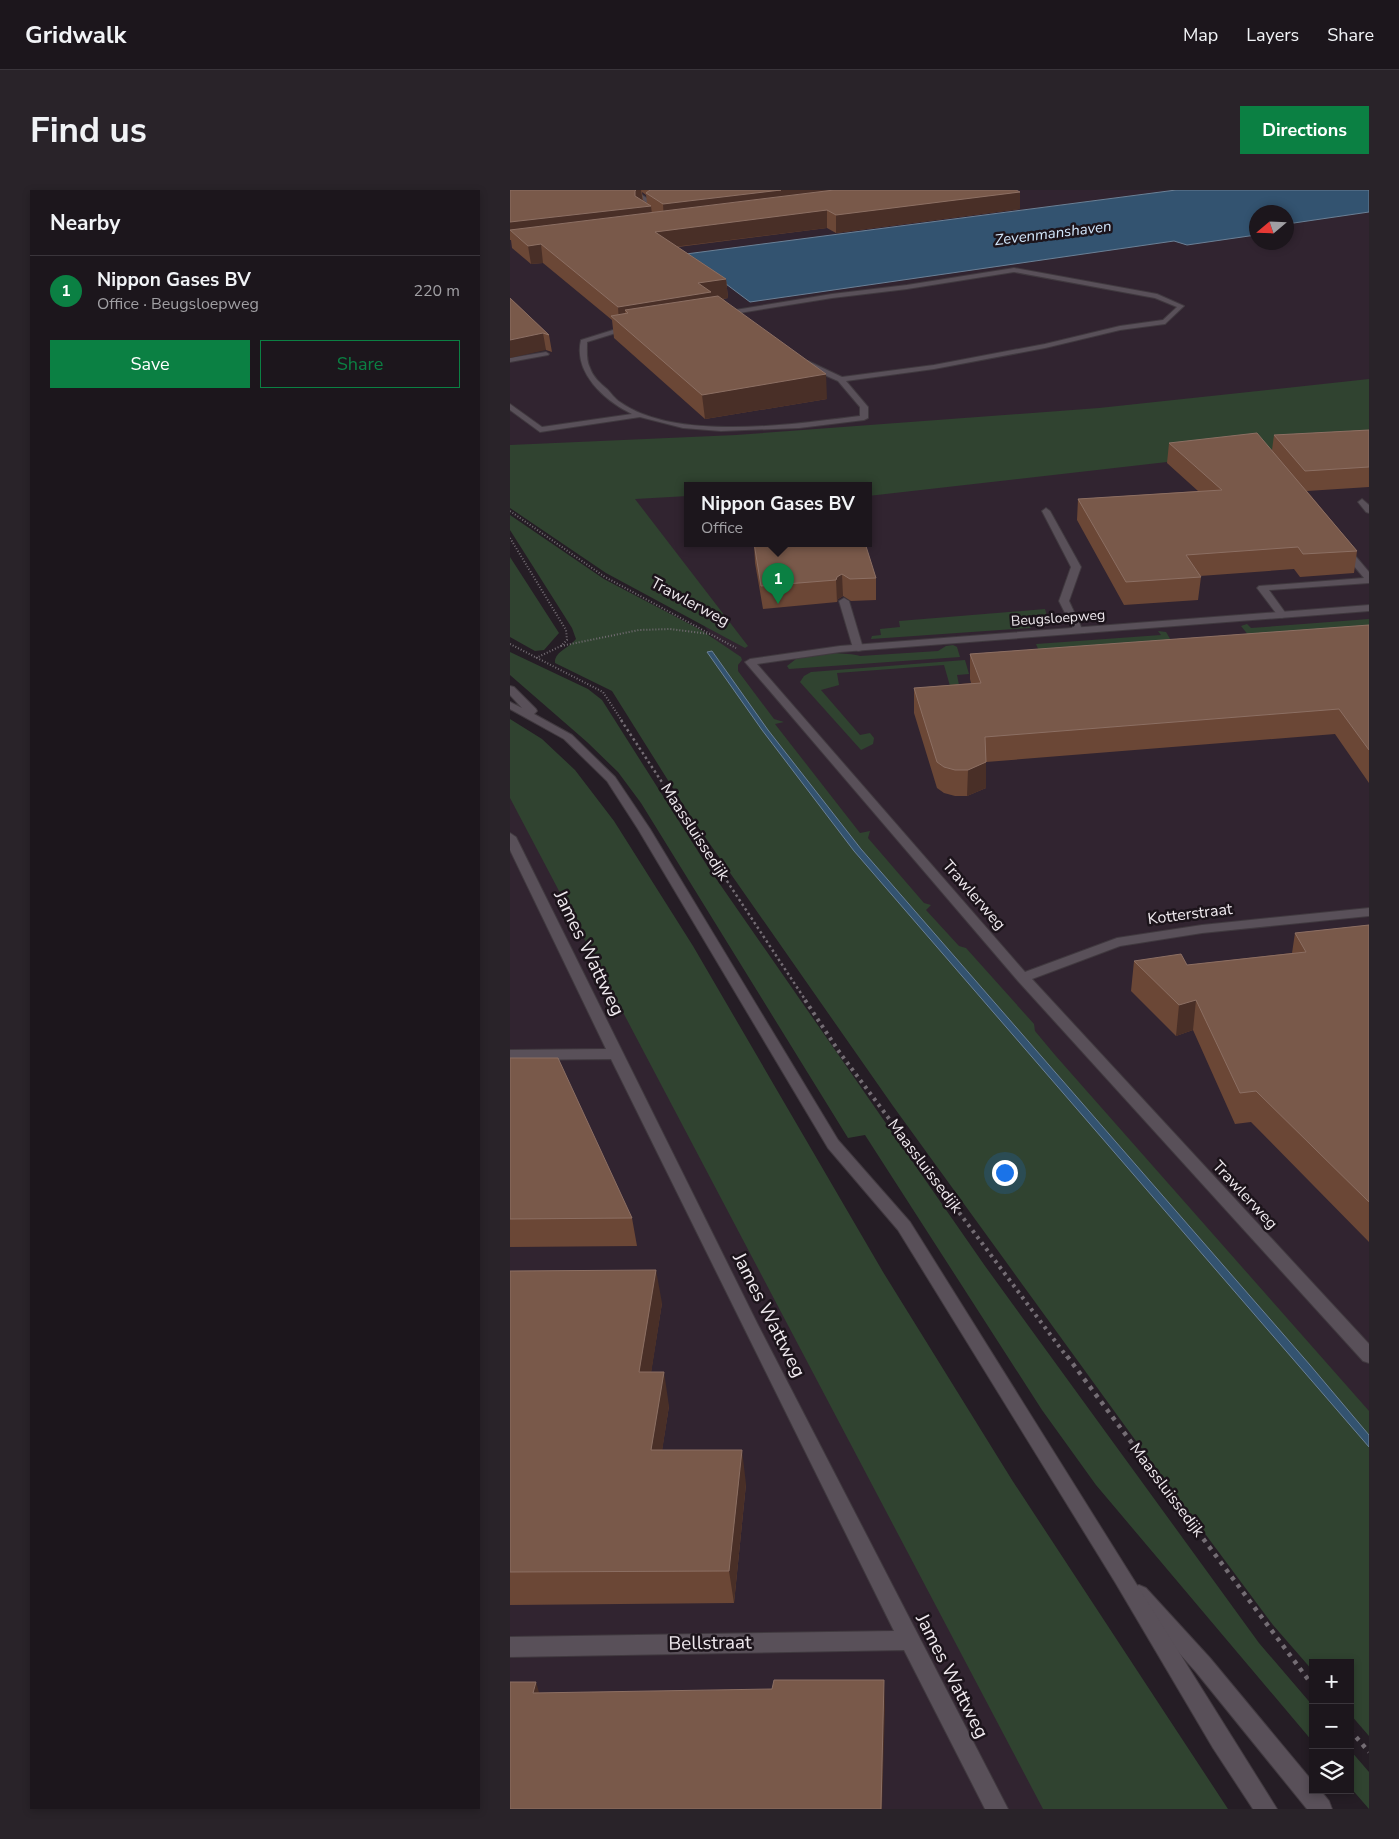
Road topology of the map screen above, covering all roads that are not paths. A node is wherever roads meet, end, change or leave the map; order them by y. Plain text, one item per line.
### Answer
1 (632, 190) edge
2 (668, 201) edge
3 (733, 312) junction
4 (740, 317) edge
5 (546, 354) edge
6 (510, 360) edge
7 (801, 362) edge
8 (841, 379) junction
9 (510, 406) edge
10 (638, 415) junction
11 (1362, 502) dead end
12 (1369, 510) edge
13 (1046, 511) dead end
14 (1338, 542) edge
15 (1369, 579) edge
16 (844, 601) dead end
17 (1369, 608) edge
18 (1282, 615) junction
19 (1078, 631) junction
20 (858, 648) junction
21 (750, 662) joint
22 (510, 689) edge
23 (510, 705) edge
24 (541, 721) junction
25 (510, 838) edge
26 (1369, 912) edge
27 (1023, 978) junction
28 (614, 1054) junction
29 (510, 1055) edge
30 (1369, 1356) edge
31 (1122, 1576) junction
32 (909, 1640) junction
33 (510, 1647) edge
34 (997, 1809) edge
35 (1266, 1809) edge
36 (1321, 1809) edge

1 - 2 street
3 - 4 street
3 - 8 street
3 - 10 street
5 - 6 street
7 - 8 street
8 - 10 street
9 - 10 street
11 - 12 street
13 - 19 street
14 - 15 street
15 - 18 street
16 - 20 street
17 - 18 street, Beugsloepweg
18 - 19 street, Beugsloepweg
19 - 20 street, Beugsloepweg
20 - 21 street, Beugsloepweg
21 - 27 street, Trawlerweg
22 - 24 street
23 - 24 street
24 - 31 street
25 - 28 street, James Wattweg
26 - 27 street, Kotterstraat
27 - 30 street, Trawlerweg
28 - 29 street
28 - 32 street, James Wattweg
31 - 35 street
31 - 36 street
32 - 33 street, Bellstraat
32 - 34 street, James Wattweg

